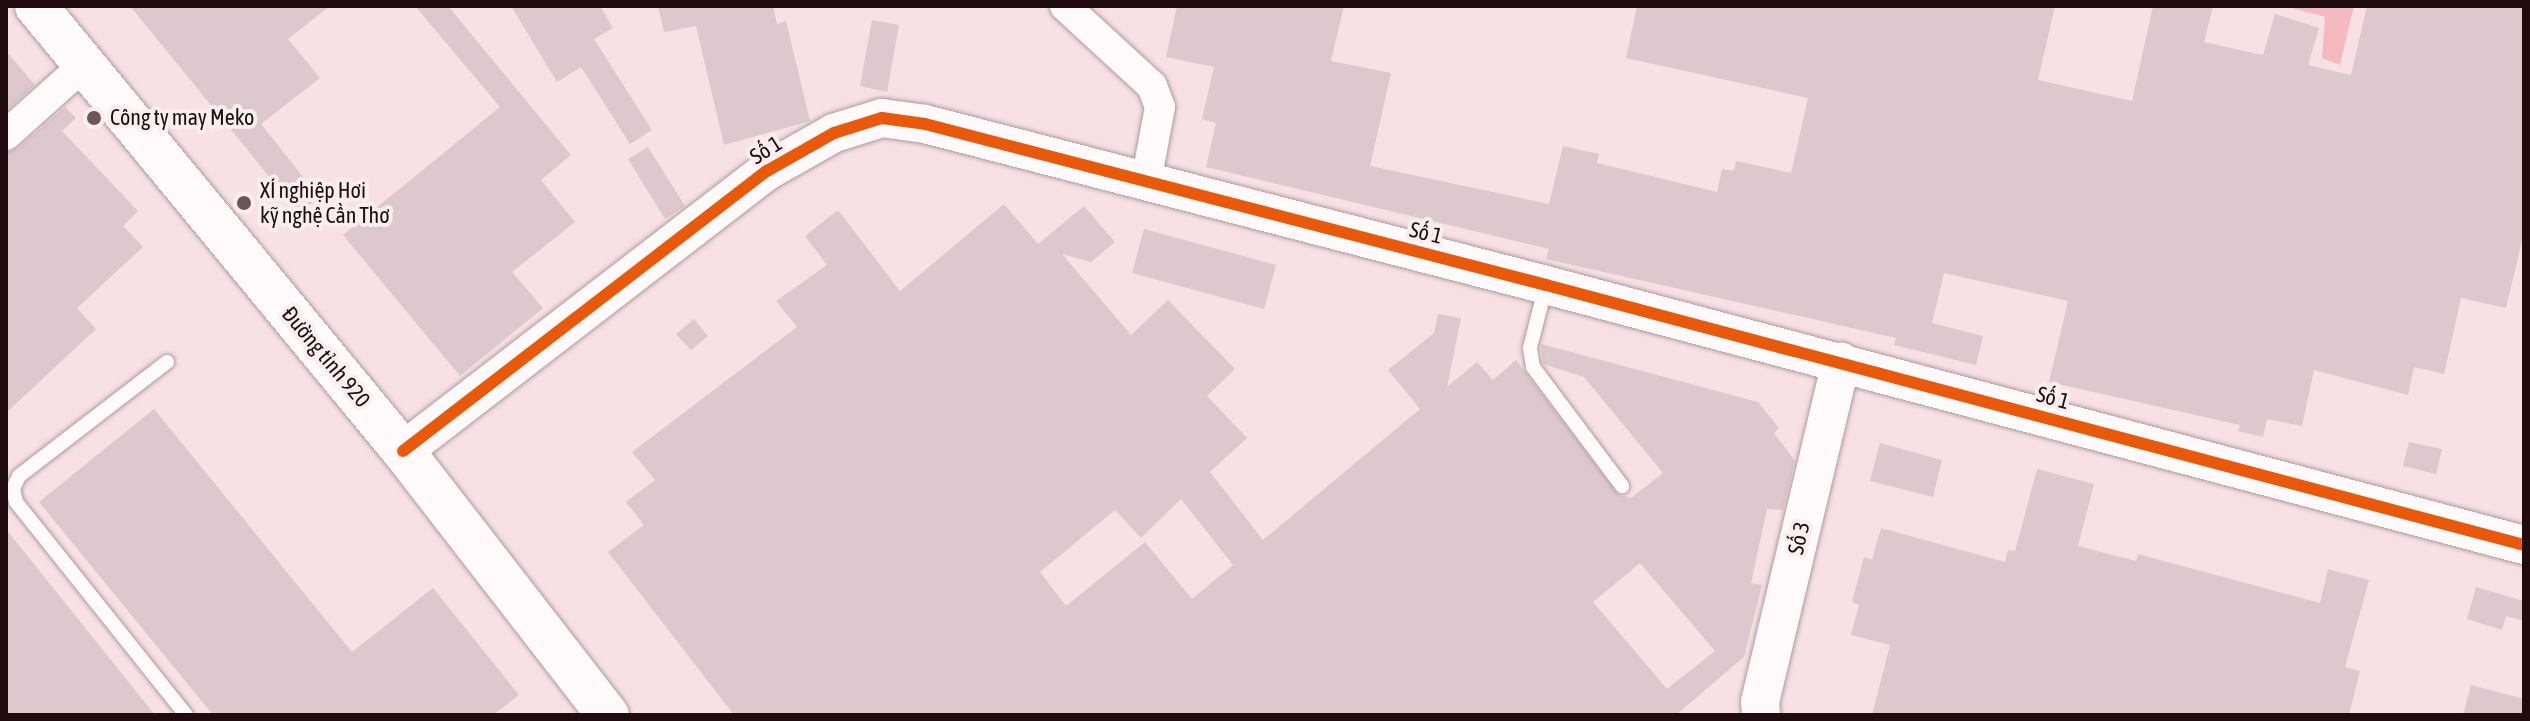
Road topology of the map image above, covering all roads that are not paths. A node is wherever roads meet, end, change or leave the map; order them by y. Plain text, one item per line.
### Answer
1 (36, 6) edge
2 (1065, 6) edge
3 (84, 65) junction
4 (6, 135) edge
5 (1146, 182) junction
6 (1546, 285) junction
7 (167, 362) dead end
8 (1841, 362) junction
9 (403, 451) junction
10 (1622, 486) dead end
11 (2524, 545) edge
12 (186, 715) edge
13 (608, 715) edge
14 (1761, 715) edge

1 - 3 main road, Đường tỉnh 920
2 - 5 street
3 - 4 street
3 - 9 main road, Đường tỉnh 920
5 - 6 street, Số 1
5 - 9 street, Số 1
6 - 8 street, Số 1
6 - 10 lane
7 - 12 lane
8 - 11 street, Số 1
8 - 14 street, Số 3
9 - 13 main road, Đường tỉnh 920

